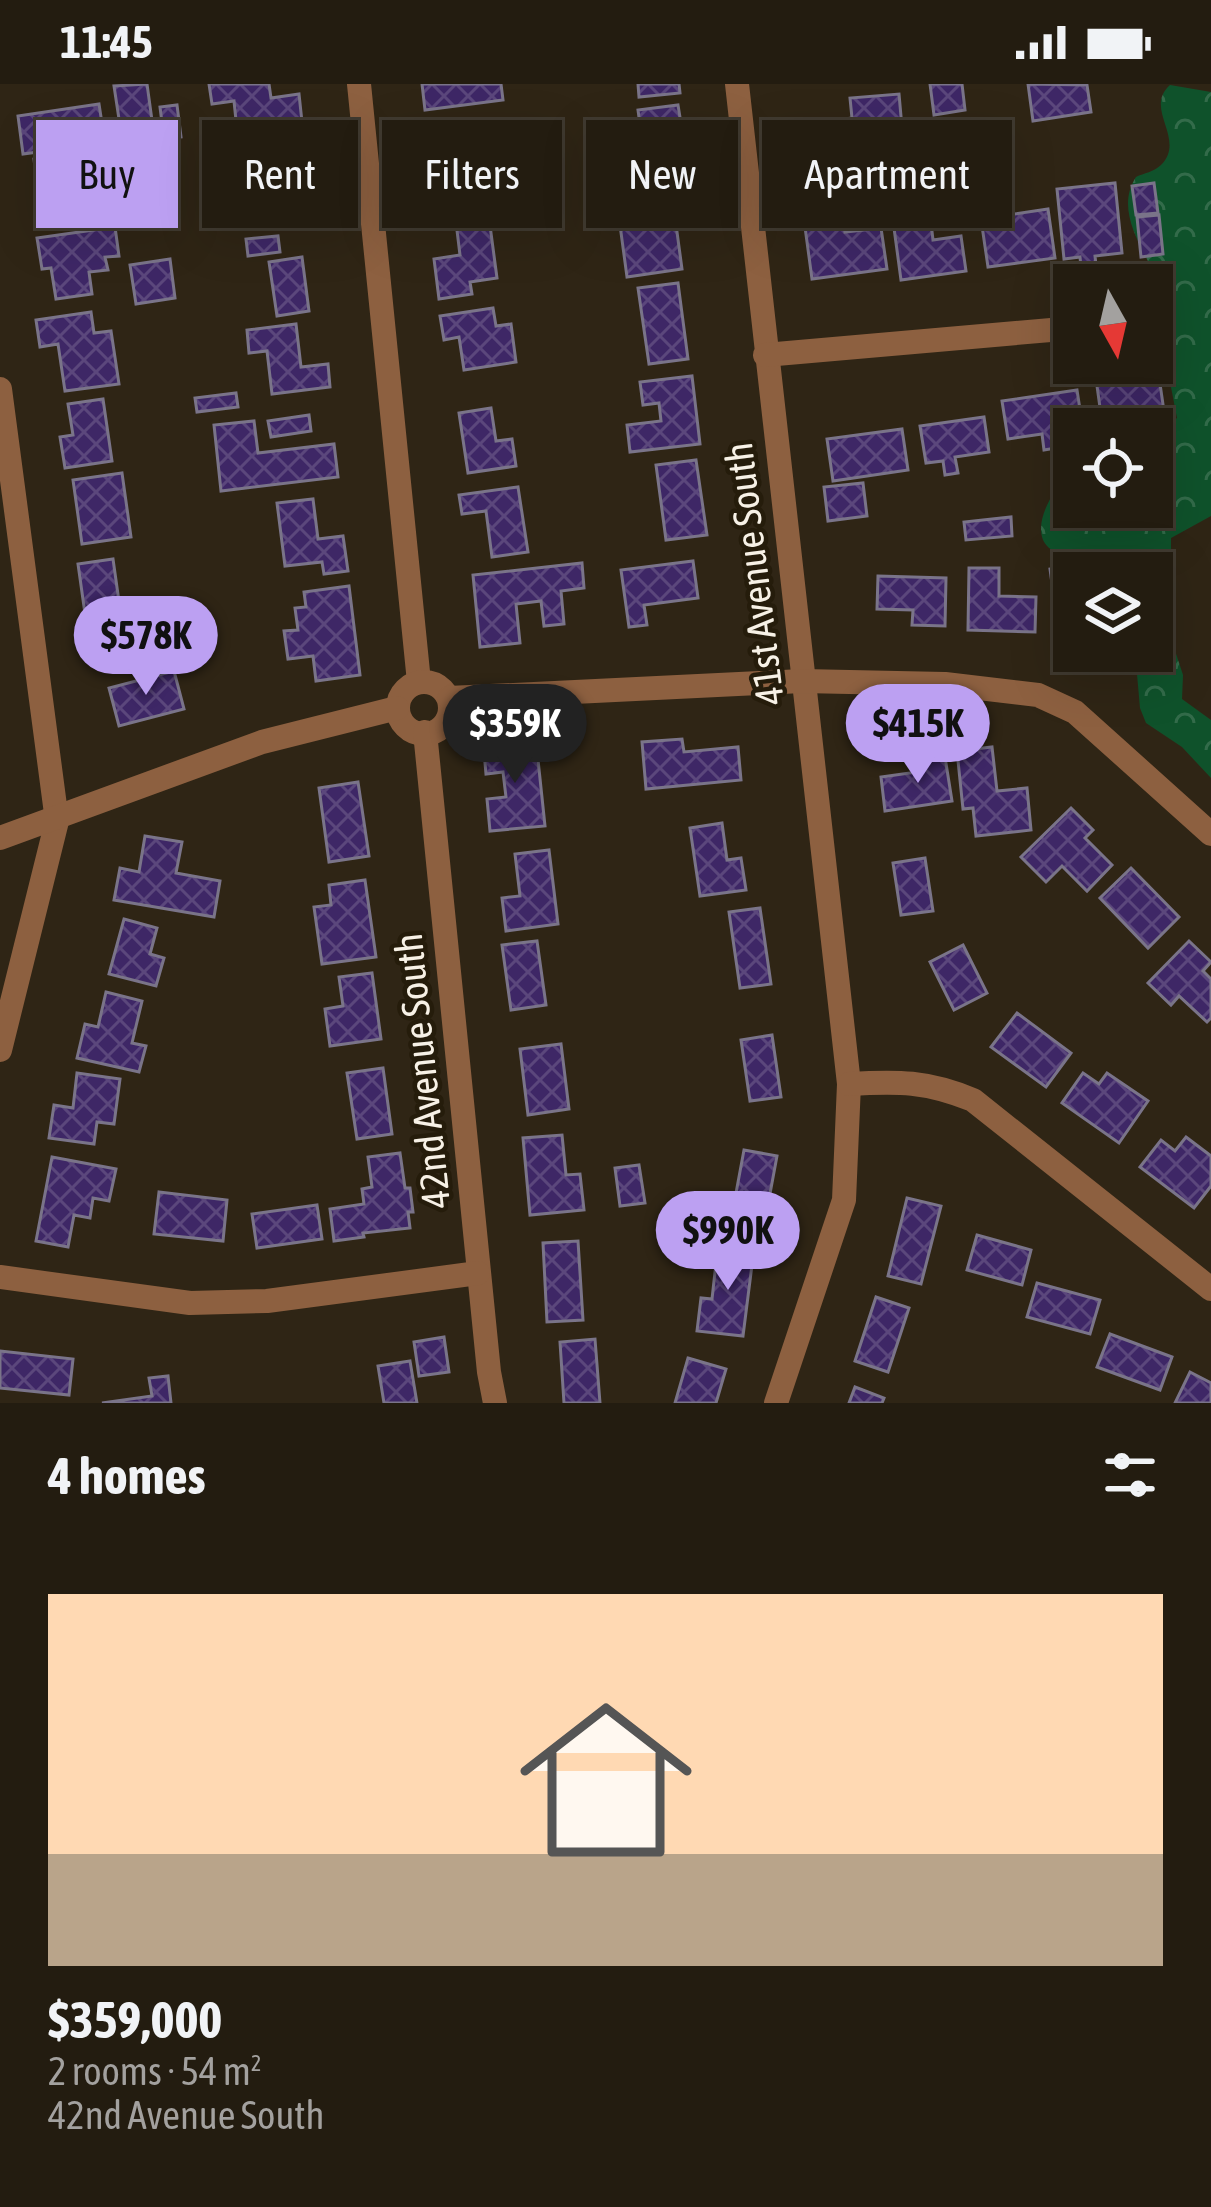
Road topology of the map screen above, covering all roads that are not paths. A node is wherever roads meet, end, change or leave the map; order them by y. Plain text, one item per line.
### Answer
1 (359, 84) edge
2 (737, 84) edge
3 (1053, 330) edge
4 (765, 355) junction
5 (0, 389) edge
6 (5, 468) edge
7 (802, 681) junction
8 (419, 682) junction
9 (449, 698) junction
10 (397, 708) junction
11 (425, 732) junction
12 (57, 820) junction
13 (1211, 834) edge
14 (0, 838) edge
15 (0, 1050) edge
16 (849, 1084) junction
17 (478, 1273) junction
18 (0, 1277) edge
19 (1211, 1289) edge
20 (495, 1403) edge
21 (776, 1403) edge

1 - 8 street
2 - 4 street, 41st Avenue South
3 - 4 street
4 - 7 street, 41st Avenue South
5 - 6 street
6 - 12 street
7 - 9 street
7 - 13 street
7 - 16 street, 41st Avenue South
8 - 9 street
8 - 10 street
9 - 11 street
10 - 11 street
10 - 12 street
11 - 17 street, 42nd Avenue South
12 - 14 street
12 - 15 street
16 - 19 street
16 - 21 street, 41st Avenue South
17 - 18 street
17 - 20 street, 42nd Avenue South

